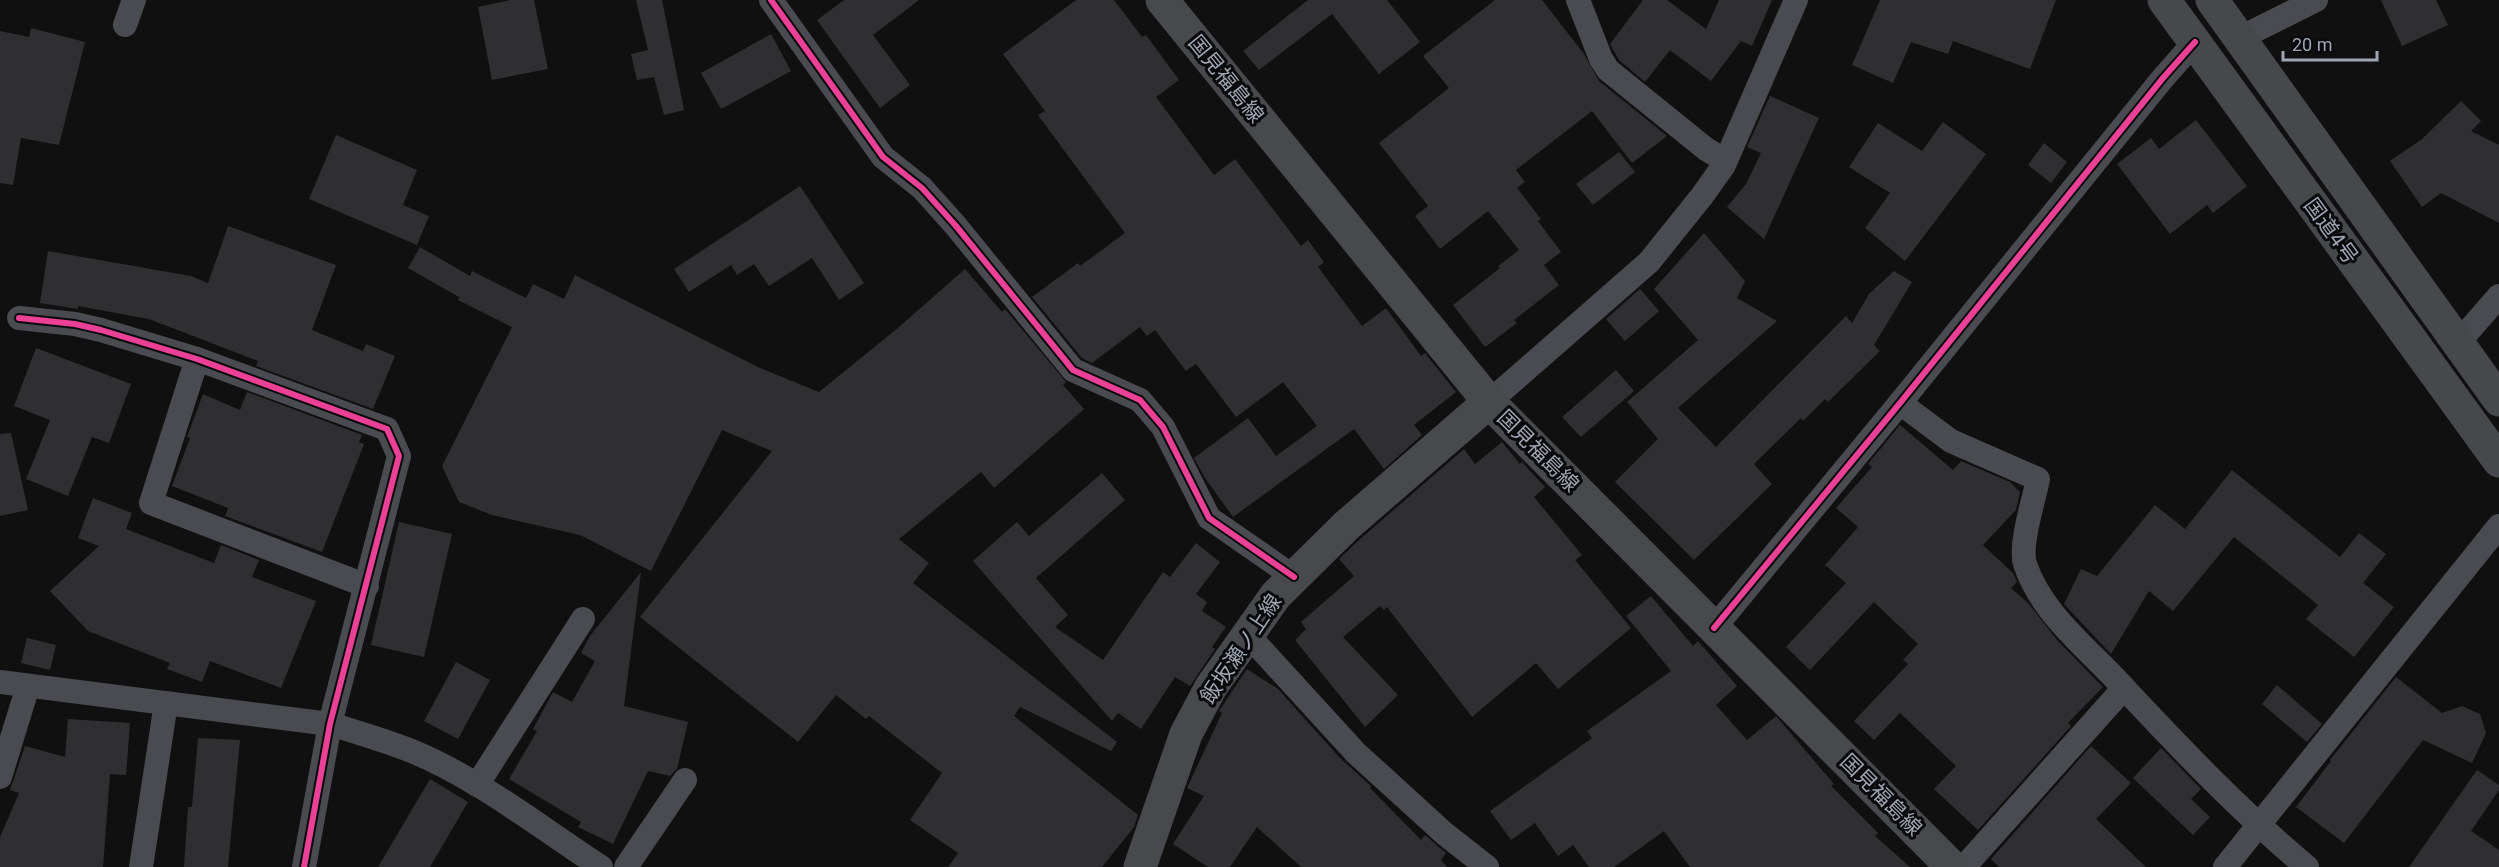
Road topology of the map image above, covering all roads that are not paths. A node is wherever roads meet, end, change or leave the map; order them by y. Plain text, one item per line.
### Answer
1 (134, 0) edge
2 (771, 0) edge
3 (1162, 0) edge
4 (1578, 0) edge
5 (1796, 0) edge
6 (2164, 0) edge
7 (2212, 0) edge
8 (2316, 0) edge
9 (125, 25) dead end
10 (2240, 38) junction
11 (2195, 42) junction
12 (1724, 160) junction
13 (2499, 296) edge
14 (19, 318) dead end
15 (2458, 343) junction
16 (197, 359) junction
17 (2499, 400) edge
18 (1489, 402) junction
19 (1900, 403) junction
20 (2499, 461) edge
21 (2499, 526) edge
22 (1294, 577) junction
23 (367, 586) junction
24 (583, 619) dead end
25 (1714, 628) junction
26 (1248, 635) junction
27 (0, 682) edge
28 (28, 686) junction
29 (2124, 688) junction
30 (166, 703) junction
31 (330, 724) junction
32 (0, 777) edge
33 (685, 780) dead end
34 (477, 785) junction
35 (2258, 826) junction
36 (1954, 866) edge
37 (141, 867) edge
38 (304, 867) edge
39 (601, 867) edge
40 (626, 867) edge
41 (1140, 867) edge
42 (1487, 867) edge
43 (2225, 867) edge
44 (2307, 867) edge

1 - 9 street
2 - 22 street
3 - 18 main road, 国見福島線
4 - 12 street
5 - 12 street
6 - 11 highway, 国道4号
7 - 10 highway, 国道4号
8 - 10 street
10 - 15 highway, 国道4号
11 - 19 street
11 - 20 highway, 国道4号
12 - 18 street
13 - 15 street
14 - 16 street
15 - 17 highway, 国道4号
16 - 23 street
16 - 23 street
18 - 22 main road, 飯坂瀬ノ上線
18 - 25 main road, 国見福島線
19 - 25 street
19 - 29 street
21 - 35 street
22 - 26 main road, 飯坂瀬ノ上線
23 - 31 street
24 - 34 street
25 - 36 main road, 国見福島線
26 - 41 main road, 飯坂瀬ノ上線
26 - 42 street
27 - 28 street
28 - 30 street
28 - 32 street
29 - 35 street
29 - 36 street
30 - 31 street
30 - 37 street
31 - 34 street
31 - 38 street
33 - 40 street
34 - 39 street
35 - 43 street
35 - 44 street

